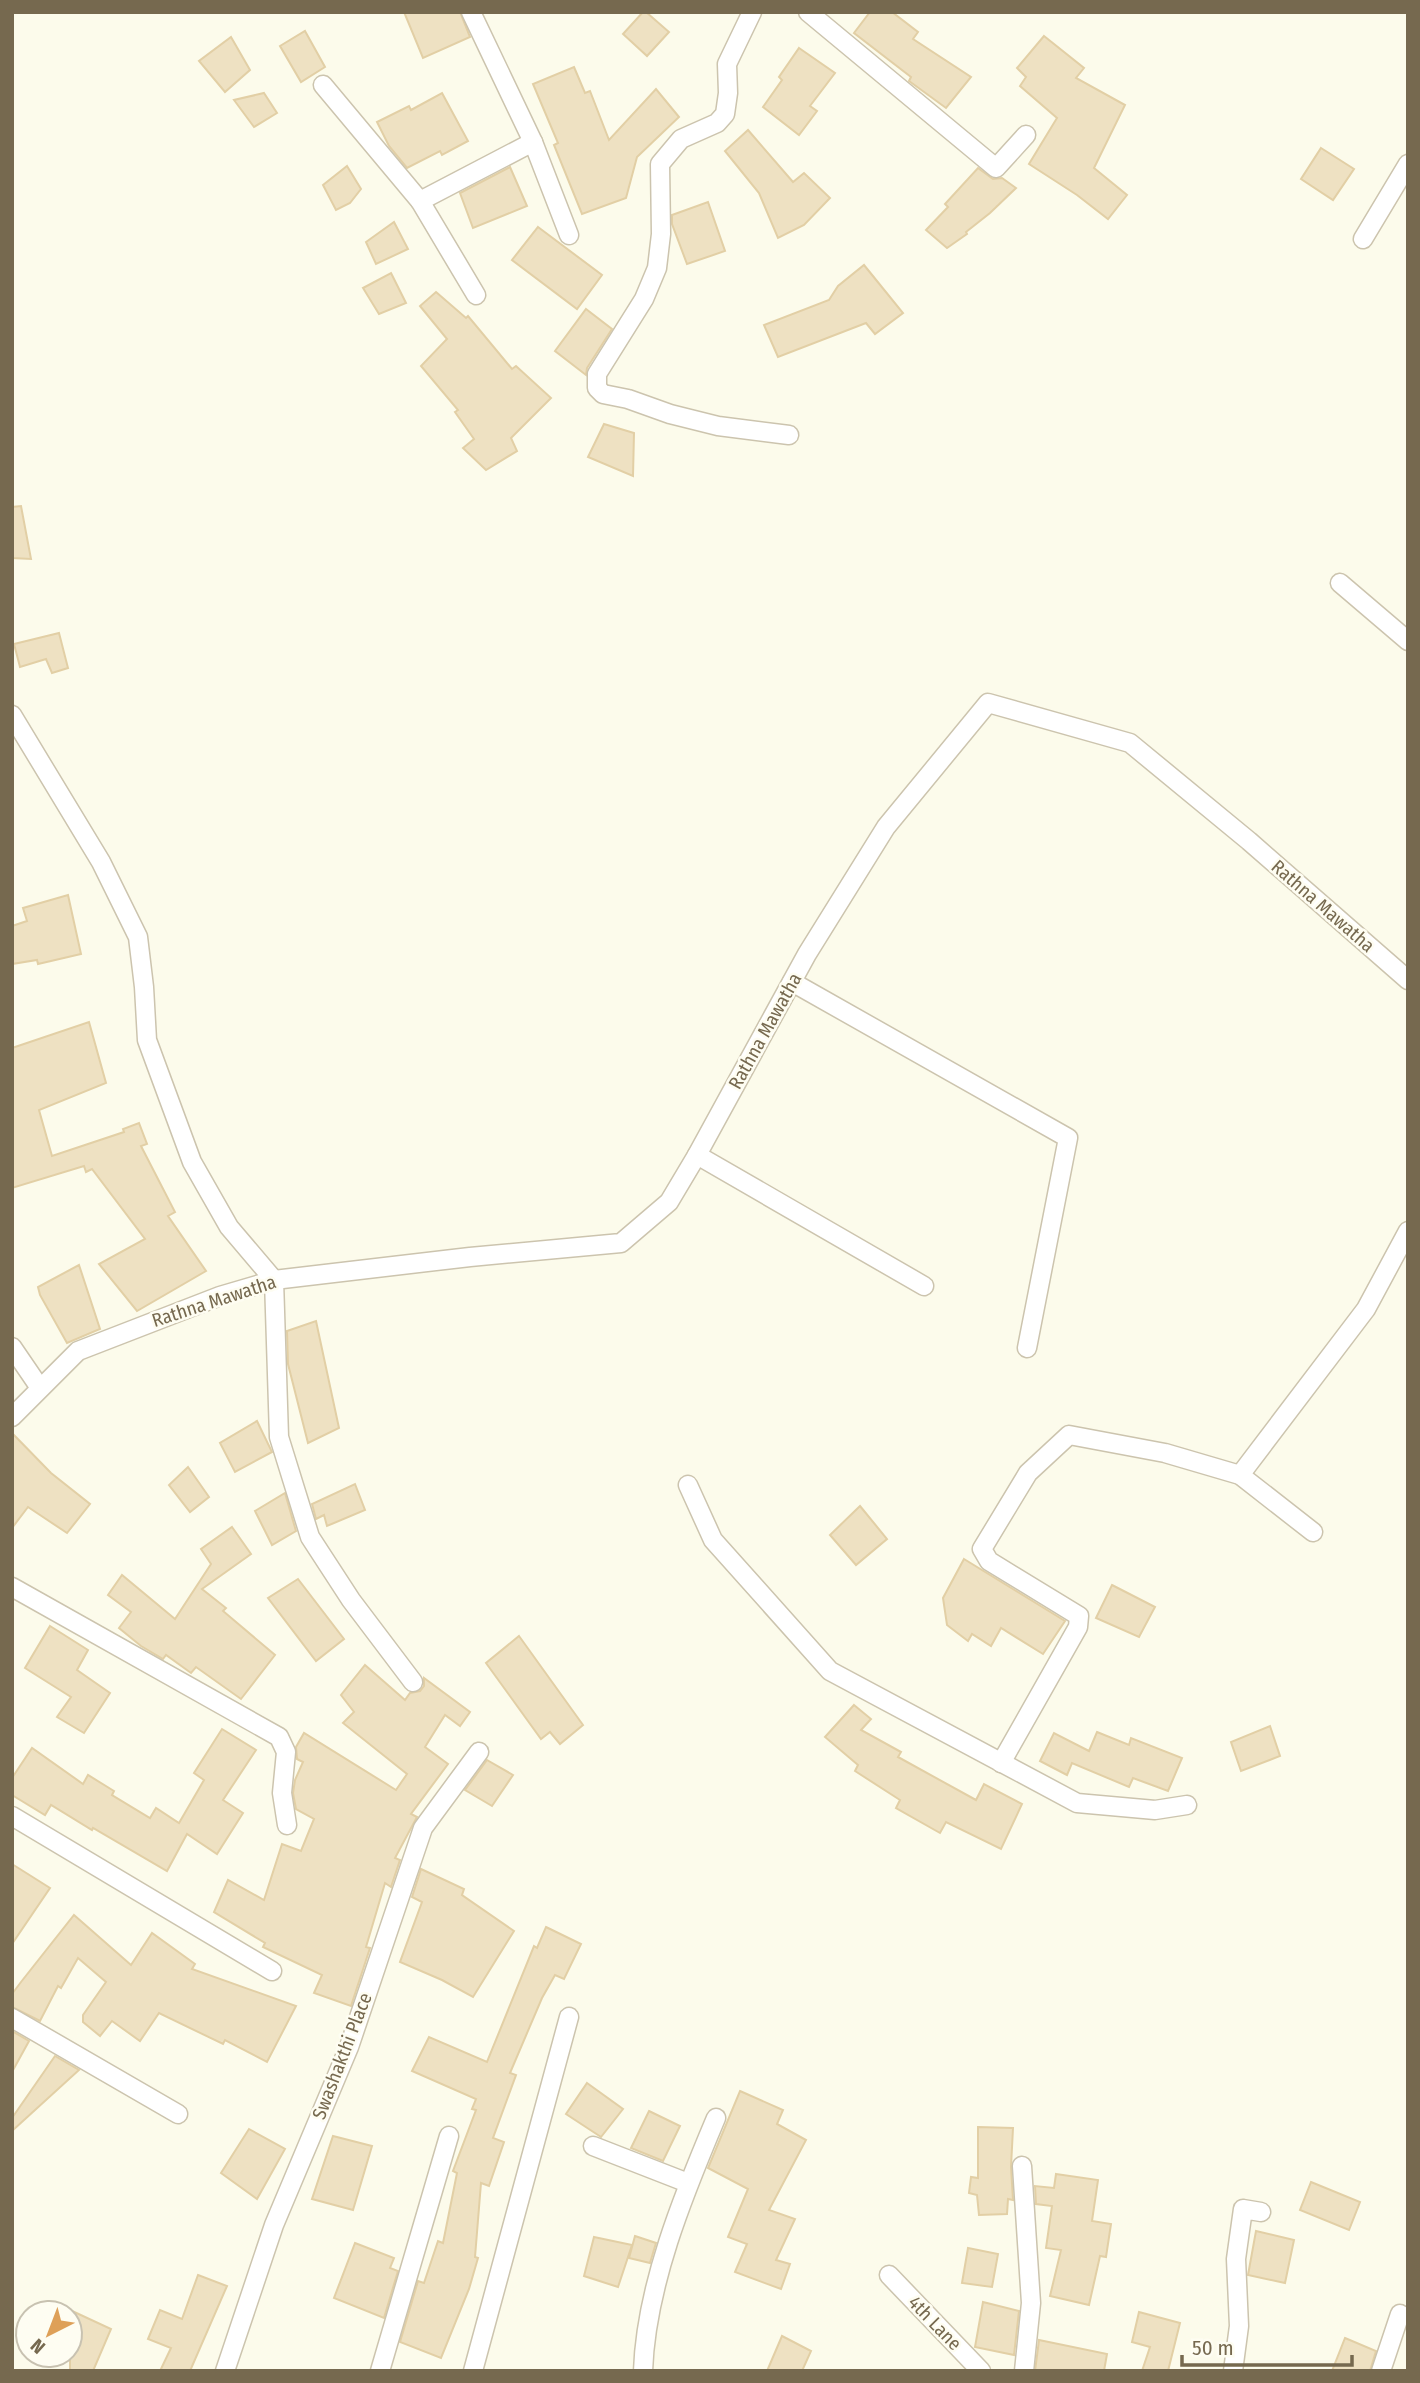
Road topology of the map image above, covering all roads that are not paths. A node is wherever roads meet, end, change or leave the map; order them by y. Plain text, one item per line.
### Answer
1 (471, 12) edge
2 (752, 12) edge
3 (807, 12) edge
4 (323, 85) dead end
5 (1026, 135) dead end
6 (533, 142) junction
7 (1408, 164) edge
8 (420, 201) junction
9 (569, 235) dead end
10 (1363, 239) dead end
11 (477, 295) dead end
12 (789, 435) dead end
13 (1340, 583) dead end
14 (1408, 641) edge
15 (12, 715) edge
16 (1408, 980) edge
17 (792, 982) junction
18 (697, 1155) junction
19 (1408, 1231) edge
20 (274, 1280) junction
21 (924, 1286) dead end
22 (12, 1347) edge
23 (1027, 1348) dead end
24 (40, 1388) junction
25 (12, 1417) edge
26 (1240, 1475) junction
27 (688, 1485) dead end
28 (1313, 1532) dead end
29 (12, 1587) edge
30 (413, 1682) dead end
31 (479, 1752) dead end
32 (1001, 1763) junction
33 (1187, 1805) dead end
34 (12, 1816) edge
35 (288, 1825) dead end
36 (272, 1971) dead end
37 (569, 2017) dead end
38 (12, 2018) edge
39 (178, 2114) dead end
40 (716, 2118) dead end
41 (449, 2136) dead end
42 (593, 2146) dead end
43 (1022, 2166) dead end
44 (688, 2183) junction
45 (1261, 2212) dead end
46 (888, 2275) dead end
47 (1399, 2314) dead end
48 (225, 2371) edge
49 (380, 2371) edge
50 (473, 2371) edge
51 (643, 2371) edge
52 (981, 2371) edge
53 (1024, 2371) edge
54 (1233, 2371) edge
55 (1381, 2371) edge

1 - 6 street
2 - 12 street
3 - 5 street
4 - 8 street
6 - 8 street
6 - 9 street
7 - 10 street
8 - 11 street
13 - 14 street
15 - 20 street
16 - 17 street, Rathna Mawatha
17 - 18 street, Rathna Mawatha
17 - 23 street
18 - 20 street, Rathna Mawatha
18 - 21 street
19 - 26 street
20 - 24 street, Rathna Mawatha
20 - 30 street
22 - 24 street
24 - 25 street, Rathna Mawatha
26 - 28 street
26 - 32 street
27 - 32 street
29 - 35 street
31 - 48 street, Swashakthi Place
32 - 33 street
34 - 36 street
37 - 50 street
38 - 39 street
40 - 44 street
41 - 49 street
42 - 44 street
43 - 53 street
44 - 51 street
45 - 54 street
46 - 52 street, 4th Lane
47 - 55 street

